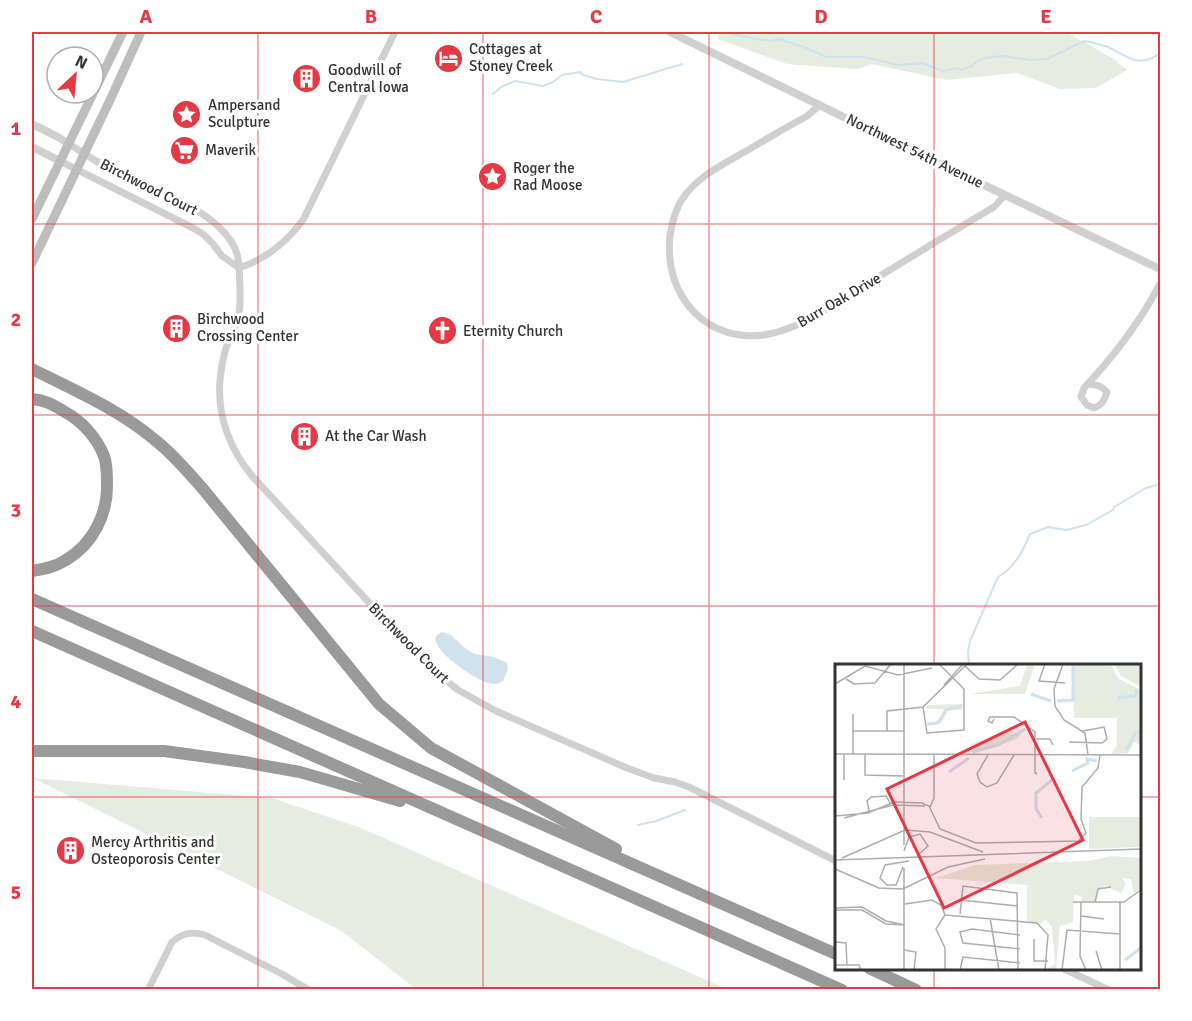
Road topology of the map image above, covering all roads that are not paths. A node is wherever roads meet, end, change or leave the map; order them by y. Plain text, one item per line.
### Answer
1 (123, 32) edge
2 (141, 32) edge
3 (395, 32) edge
4 (670, 32) edge
5 (820, 105) junction
6 (32, 124) edge
7 (69, 144) junction
8 (32, 147) edge
9 (85, 154) junction
10 (60, 161) junction
11 (77, 170) junction
12 (1005, 195) junction
13 (32, 219) edge
14 (32, 263) edge
15 (239, 268) junction
16 (1161, 269) edge
17 (1161, 284) edge
18 (32, 369) edge
19 (1088, 384) dead end
20 (32, 399) edge
21 (32, 571) edge
22 (32, 599) edge
23 (32, 631) edge
24 (32, 751) edge
25 (446, 814) junction
26 (835, 860) edge
27 (688, 889) junction
28 (835, 953) edge
29 (871, 970) edge
30 (1064, 970) edge
31 (148, 990) edge
32 (309, 990) edge
33 (842, 990) edge
34 (916, 990) edge
35 (1109, 990) edge

1 - 7 main road
2 - 9 main road
3 - 15 street
4 - 5 street, Northwest 54th Avenue
5 - 12 street, Northwest 54th Avenue
5 - 12 street, Burr Oak Drive
6 - 7 street
7 - 9 street, Birchwood Court
7 - 10 main road
8 - 10 street
9 - 11 main road
9 - 15 street, Birchwood Court
10 - 11 street, Birchwood Court
10 - 13 main road
11 - 14 main road
11 - 15 street, Birchwood Court
12 - 16 street, Northwest 54th Avenue
15 - 26 street, Birchwood Court
17 - 19 street
18 - 27 highway
20 - 21 highway
22 - 27 highway
23 - 25 highway
24 - 25 highway
25 - 33 highway
27 - 28 highway
29 - 34 highway
30 - 35 street
31 - 32 street

